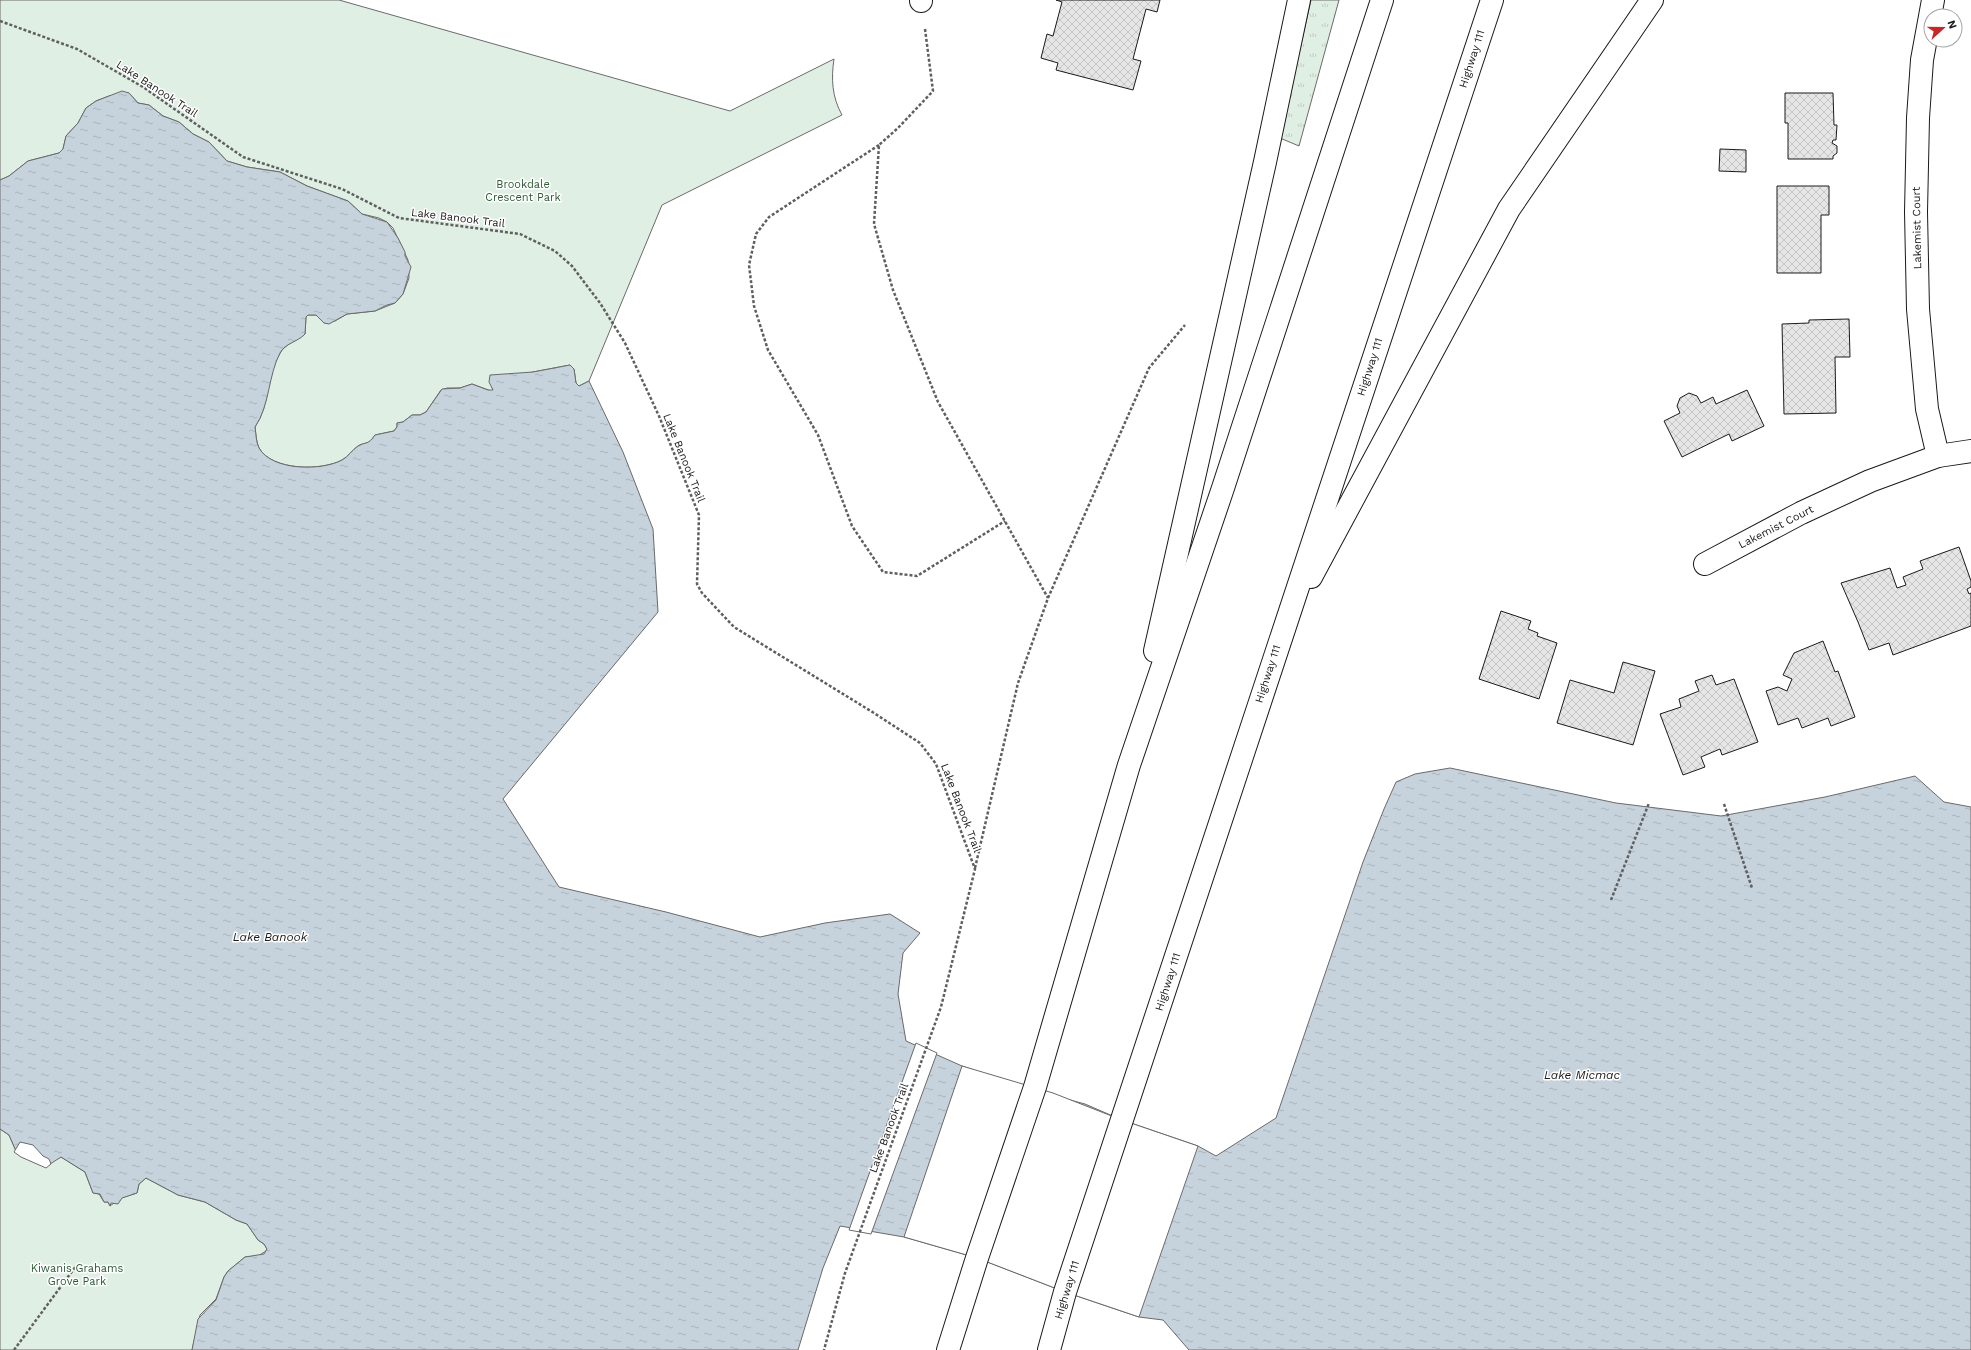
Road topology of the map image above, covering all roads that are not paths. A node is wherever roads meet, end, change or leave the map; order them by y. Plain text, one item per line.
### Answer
1 (1298, 0) edge
2 (1382, 0) edge
3 (1492, 0) edge
4 (1652, 0) edge
5 (1933, 0) edge
6 (1971, 451) edge
7 (1938, 456) junction
8 (1705, 564) dead end
9 (1283, 629) junction
10 (1129, 765) junction
11 (948, 1350) edge
12 (1049, 1350) edge

1 - 10 main road
2 - 10 main road
3 - 9 main road, Highway 111
4 - 9 main road
5 - 7 main road, Lakemist Court
6 - 7 main road, Lakemist Court
7 - 8 main road, Lakemist Court
9 - 12 main road, Highway 111
10 - 11 main road

